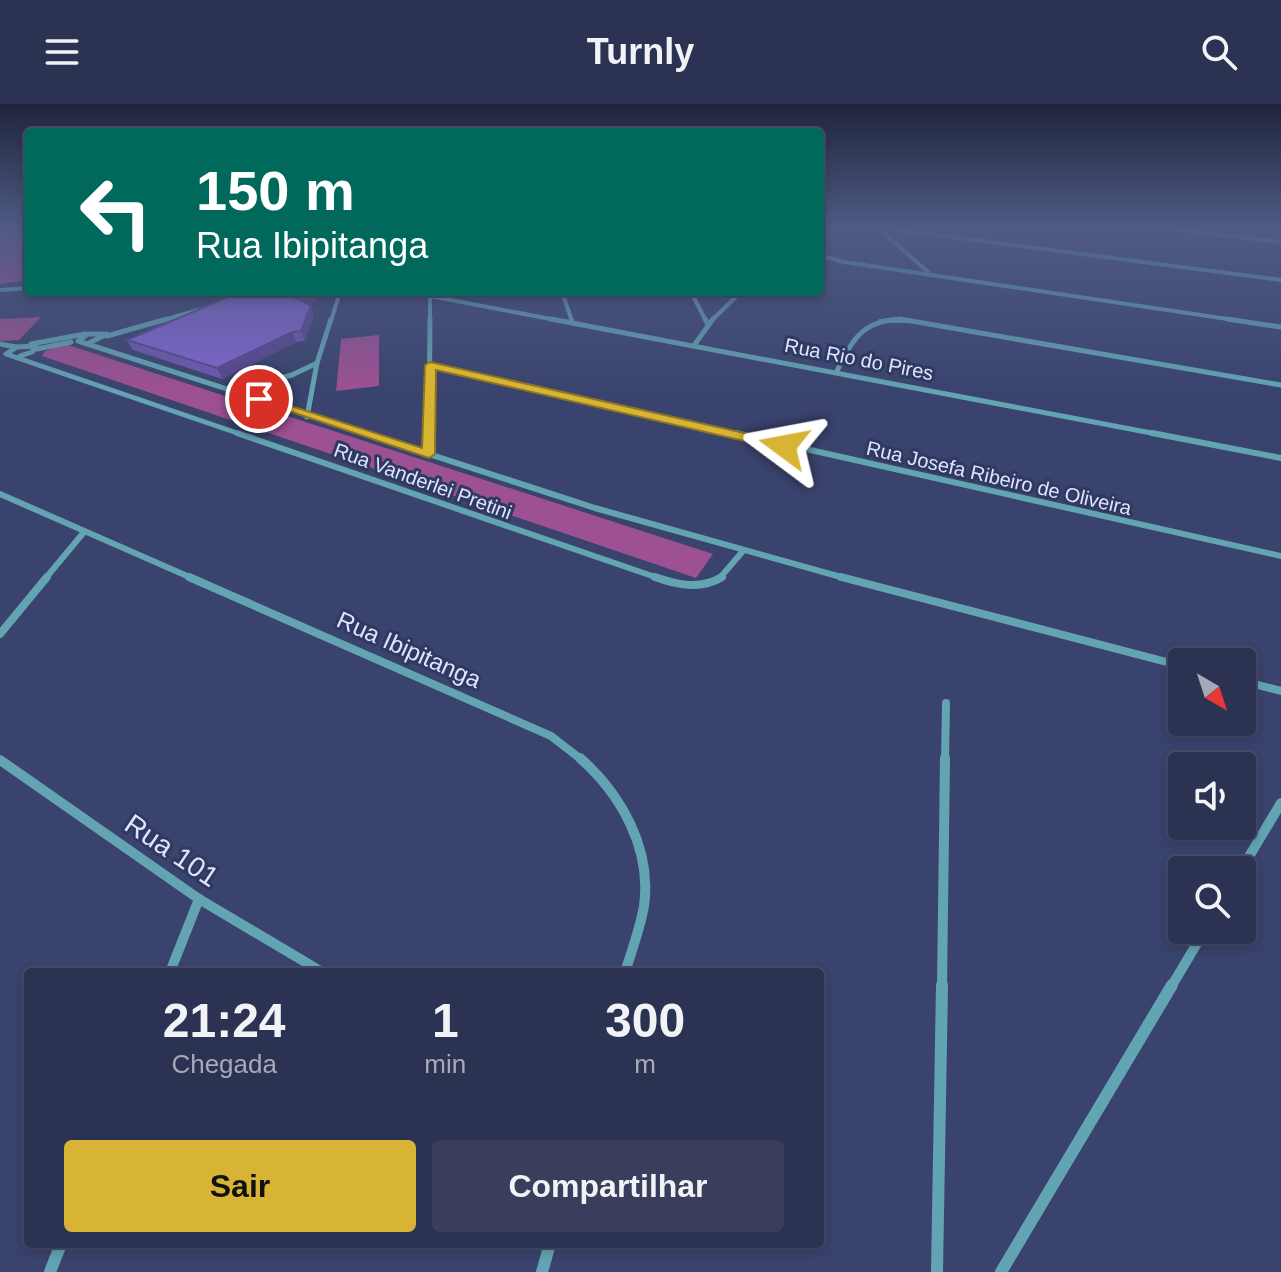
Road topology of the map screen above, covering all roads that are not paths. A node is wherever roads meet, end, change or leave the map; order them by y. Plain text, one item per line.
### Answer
1 (997, 284) edge
2 (24, 288) edge
3 (0, 290) edge
4 (339, 296) edge
5 (430, 296) edge
6 (440, 296) edge
7 (563, 296) edge
8 (693, 296) edge
9 (737, 296) edge
10 (210, 307) edge
11 (572, 322) junction
12 (148, 323) junction
13 (708, 324) junction
14 (1281, 327) edge
15 (101, 332) junction
16 (93, 333) junction
17 (105, 338) junction
18 (78, 341) junction
19 (89, 343) junction
20 (0, 344) edge
21 (695, 344) junction
22 (20, 346) junction
23 (34, 351) junction
24 (0, 352) edge
25 (111, 353) junction
26 (8, 356) junction
27 (20, 356) junction
28 (37, 363) junction
29 (317, 363) junction
30 (430, 365) junction
31 (837, 371) junction
32 (1281, 385) edge
33 (234, 390) junction
34 (307, 417) junction
35 (429, 454) junction
36 (1281, 458) edge
37 (0, 494) edge
38 (84, 532) junction
39 (743, 551) junction
40 (1281, 556) edge
41 (0, 634) edge
42 (1168, 662) edge
43 (1256, 685) edge
44 (1281, 691) edge
45 (946, 703) dead end
46 (0, 760) edge
47 (1281, 803) edge
48 (1249, 856) edge
49 (199, 899) junction
50 (1197, 944) edge
51 (172, 968) edge
52 (315, 968) edge
53 (626, 968) edge
54 (59, 1248) edge
55 (549, 1248) edge
56 (50, 1272) edge
57 (542, 1272) edge
58 (937, 1272) edge
59 (1001, 1272) edge

1 - 14 street
2 - 3 street
4 - 29 street
5 - 30 street
6 - 11 street, Rua Rio do Pires
7 - 11 street
8 - 13 street
9 - 13 street
10 - 12 street
11 - 21 street, Rua Rio do Pires
12 - 15 street
12 - 17 street
13 - 21 street
15 - 16 street
15 - 17 street
16 - 18 street
16 - 22 street
17 - 19 street
17 - 25 street
18 - 19 street
18 - 23 street
19 - 25 street, Rua Vanderlei Pretini
20 - 22 street
21 - 31 street, Rua Rio do Pires
22 - 23 street
22 - 26 street
23 - 27 street
23 - 28 street
24 - 26 street
25 - 33 street, Rua Vanderlei Pretini
26 - 27 street
27 - 28 street, Rua Vanderlei Pretini
28 - 39 street, Rua Vanderlei Pretini
29 - 33 street
29 - 34 street
30 - 35 street
30 - 40 street, Rua Josefa Ribeiro de Oliveira
31 - 32 street
31 - 36 street, Rua Rio do Pires
33 - 34 street, Rua Vanderlei Pretini
34 - 35 street, Rua Vanderlei Pretini
35 - 39 street, Rua Vanderlei Pretini
37 - 38 street, Rua Ibipitanga
38 - 41 street
38 - 53 street, Rua Ibipitanga
39 - 42 street, Rua Vanderlei Pretini
43 - 44 street
45 - 58 street
46 - 49 street, Rua 101
47 - 48 street
49 - 51 street
49 - 52 street, Rua 101
50 - 59 street
54 - 56 street
55 - 57 street

